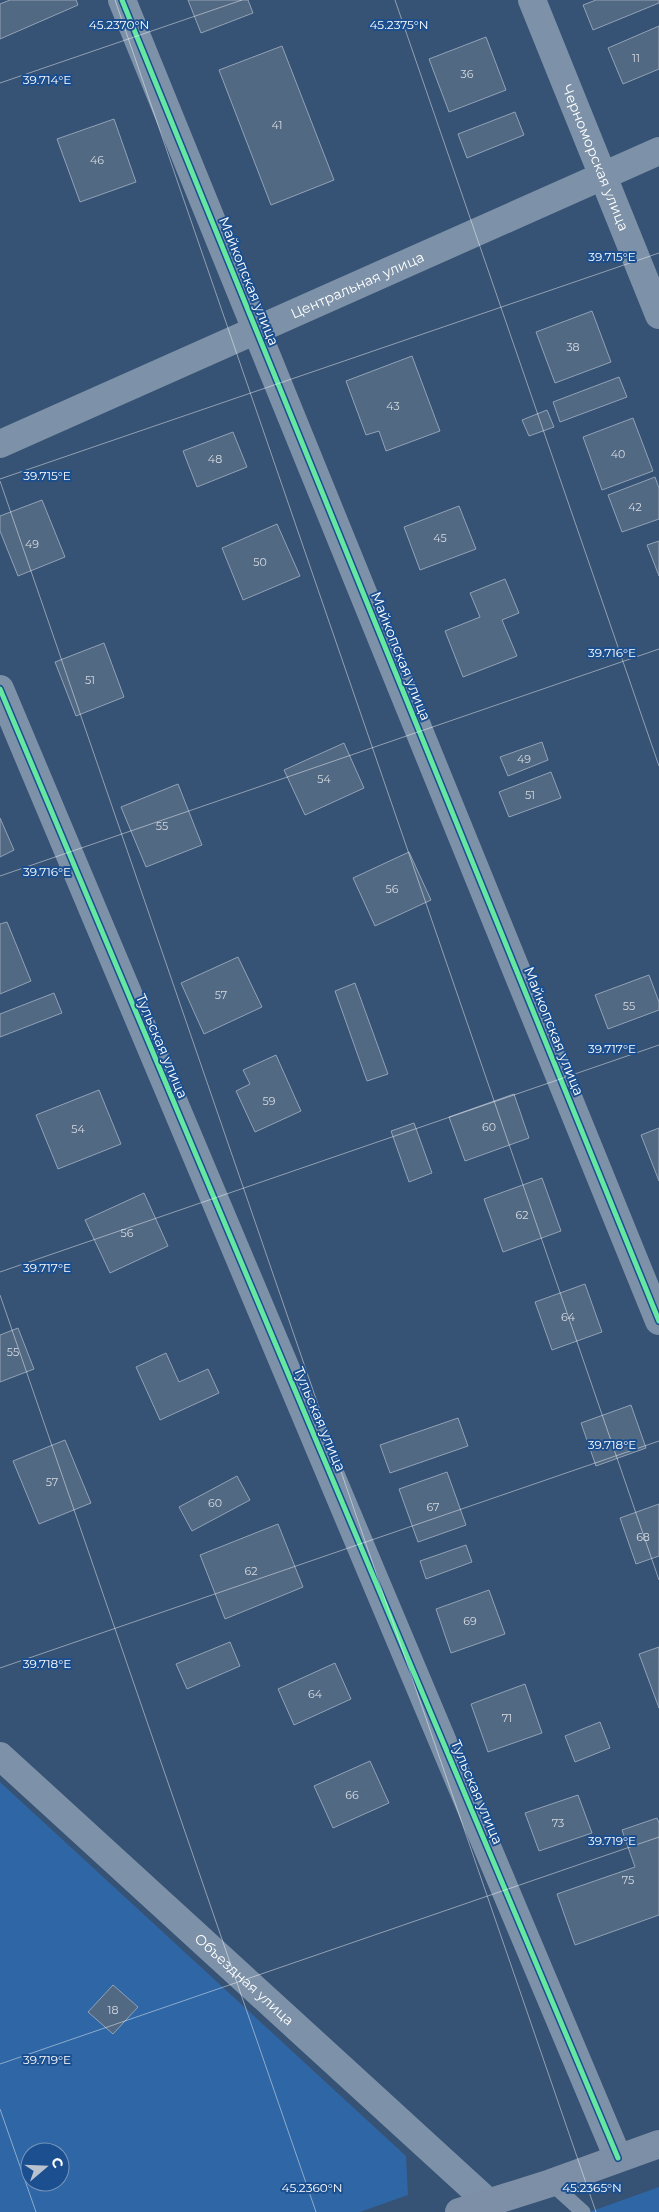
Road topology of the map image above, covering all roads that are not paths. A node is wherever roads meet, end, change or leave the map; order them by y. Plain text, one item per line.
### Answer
1 (122, 0) edge
2 (532, 0) edge
3 (659, 151) edge
4 (603, 176) junction
5 (659, 315) edge
6 (257, 330) junction
7 (0, 444) edge
8 (0, 689) edge
9 (659, 1321) edge
10 (0, 1756) edge
11 (659, 2144) edge
12 (618, 2158) junction
13 (552, 2183) junction
14 (488, 2202) junction
15 (458, 2212) edge
16 (584, 2212) edge

1 - 6 street, Майкопская улица
2 - 4 street, Черноморская улица
3 - 4 street, Центральная улица
4 - 5 street, Черноморская улица
4 - 6 street, Центральная улица
6 - 7 street, Центральная улица
6 - 9 street, Майкопская улица
8 - 12 street, Тульская улица
10 - 14 street, Объездная улица
11 - 12 main road
12 - 13 main road
13 - 14 main road
13 - 16 lane
14 - 15 main road

